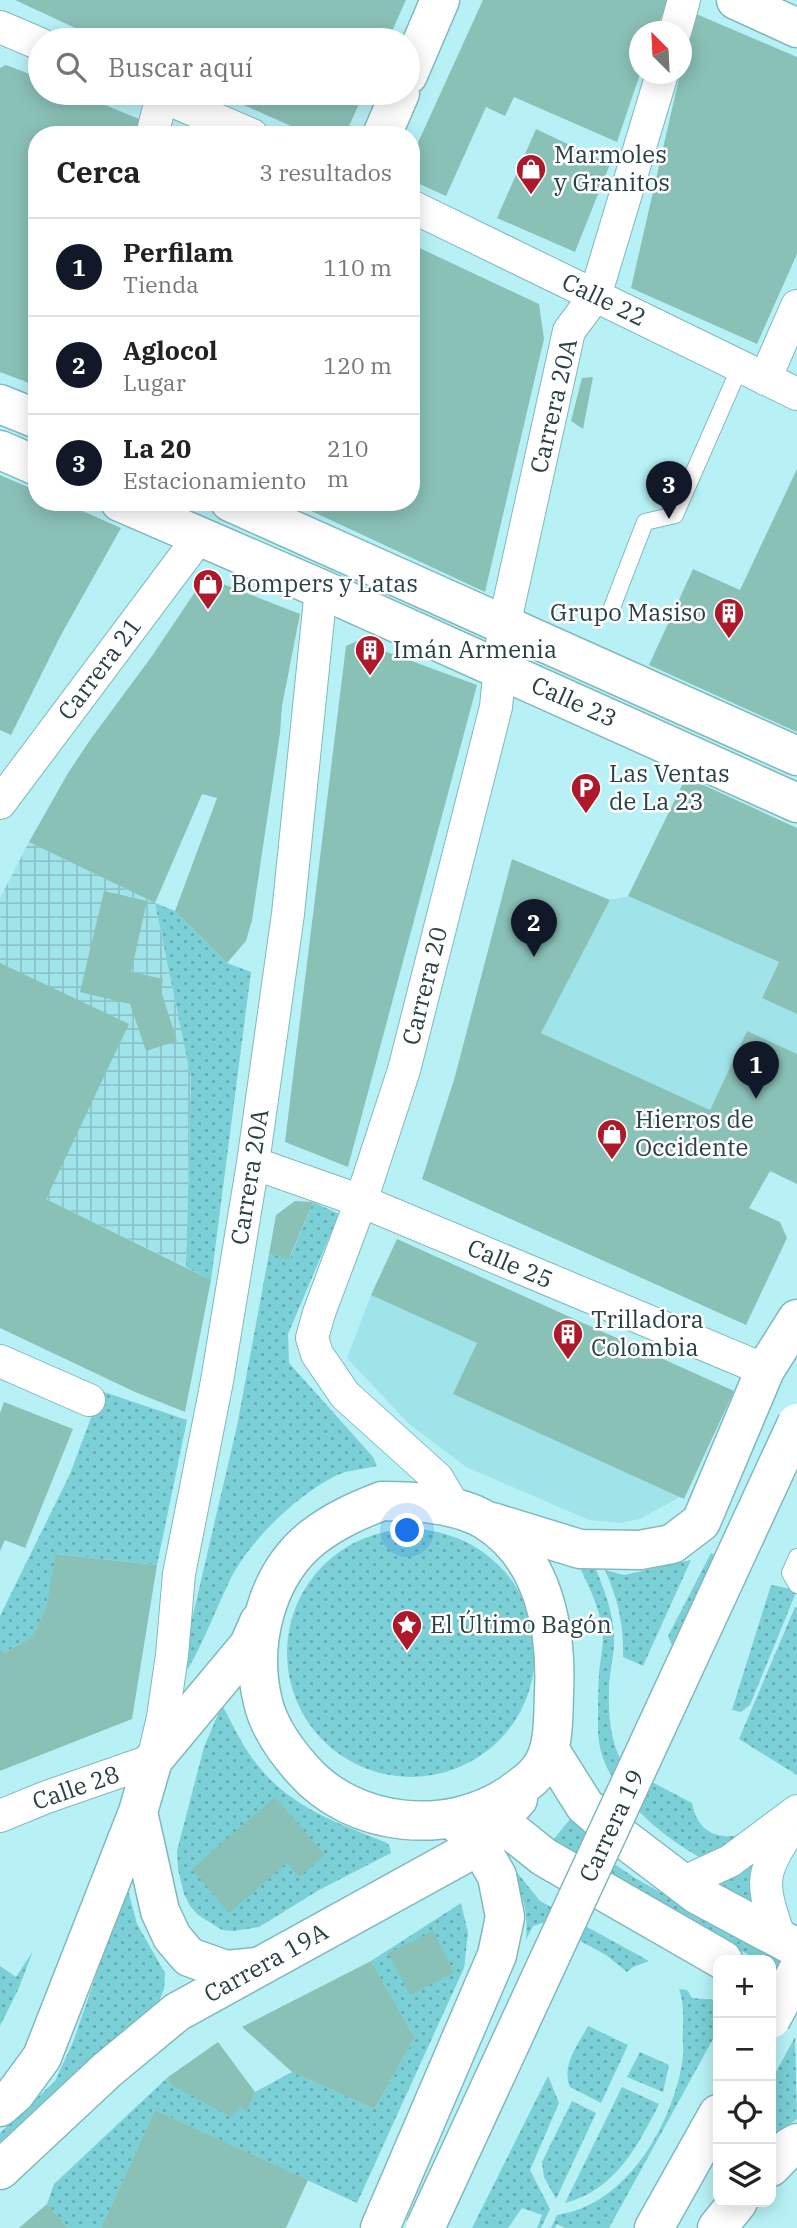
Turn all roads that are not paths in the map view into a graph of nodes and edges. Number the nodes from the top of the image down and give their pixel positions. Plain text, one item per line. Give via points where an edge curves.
1 (440, 0) edge
2 (684, 0) edge
3 (736, 0) edge
4 (677, 21) edge
5 (0, 27) edge
6 (797, 28) edge
7 (28, 39) edge
8 (420, 47) edge
9 (659, 84) edge
10 (156, 105) edge
11 (183, 105) edge
12 (395, 105) edge
13 (153, 126) edge
14 (231, 126) edge
15 (386, 126) edge
16 (420, 210) edge
17 (595, 296) junction
18 (797, 306) edge
19 (753, 373) junction
20 (797, 394) edge
21 (0, 404) edge
22 (28, 415) edge
23 (0, 450) edge
24 (28, 462) edge
25 (142, 511) edge
26 (250, 511) edge
27 (200, 536) junction
28 (321, 589) junction
29 (611, 610) dead end
30 (505, 626) junction
31 (500, 669) junction
32 (682, 728) junction
33 (797, 756) edge
34 (0, 803) edge
35 (797, 803) edge
36 (253, 1163) junction
37 (361, 1201) junction
38 (797, 1319) edge
39 (0, 1361) edge
40 (765, 1370) junction
41 (89, 1400) dead end
42 (797, 1423) edge
43 (470, 1515) junction
44 (797, 1557) edge
45 (797, 1585) edge
46 (266, 1608) junction
47 (544, 1759) junction
48 (153, 1760) junction
49 (797, 1811) edge
50 (138, 1812) junction
51 (0, 1816) edge
52 (797, 1819) edge
53 (478, 1823) junction
54 (680, 1884) junction
55 (791, 1953) edge
56 (714, 1955) edge
57 (257, 1967) junction
58 (776, 1991) edge
59 (797, 2003) edge
60 (772, 2018) edge
61 (0, 2107) edge
62 (713, 2123) edge
63 (797, 2143) edge
64 (776, 2162) edge
65 (0, 2170) edge
66 (734, 2207) edge
67 (380, 2228) edge
68 (425, 2228) edge
69 (654, 2228) edge
70 (717, 2228) edge

1 - 8 main road
2 - 4 street
3 - 6 main road
5 - 7 street
9 - 17 street, Carrera 20A
10 - 13 street
11 - 14 street
12 - 15 main road
16 - 17 street, Calle 22
17 - 19 street, Calle 22
17 - 30 street, Carrera 20A via 569,331
18 - 19 street
19 - 20 street, Calle 22
19 - 29 lane via 675,515 645,522
21 - 22 main road
23 - 24 main road
25 - 27 main road, Calle 23
26 - 30 main road, Calle 23
27 - 28 main road, Calle 23
27 - 34 street, Carrera 21
28 - 31 main road, Calle 23
28 - 36 street, Carrera 20A via 288,914
30 - 31 street, Carrera 20
30 - 32 main road, Calle 23
31 - 32 main road, Calle 23
31 - 37 street, Carrera 20 via 496,707 404,1070
32 - 33 main road, Calle 23
32 - 35 main road, Calle 23
36 - 37 street, Calle 25
36 - 48 street, Carrera 20A via 179,1574 170,1667
37 - 40 street, Calle 25
37 - 43 street, Carrera 20 via 318,1313 313,1338 317,1354 345,1395 437,1478
38 - 40 main road
39 - 41 street
40 - 43 main road via 701,1522 672,1544 640,1550 580,1549
42 - 68 main road, Carrera 19, bridge
43 - 46 main road via 419,1501 382,1501 343,1516 310,1540 283,1571
43 - 47 main road via 511,1541 548,1609 555,1677
44 - 45 lane via 790,1573
46 - 48 main road via 249,1645
46 - 53 main road via 257,1656 263,1704 283,1748 315,1784 356,1809 404,1821
47 - 53 main road, Carrera 19A
47 - 54 main road via 585,1806
48 - 50 main road
48 - 51 street, Calle 28
49 - 54 street via 730,1861
50 - 57 main road via 160,1911 172,1937 189,1957 226,1970
50 - 61 main road via 42,2057
52 - 55 street via 770,1860 765,1880 768,1903
53 - 56 main road
53 - 57 main road, Carrera 19A via 462,1855
53 - 67 main road via 497,1876 505,1917 496,1955
54 - 55 main road
55 - 60 main road, bridge
57 - 65 main road, Carrera 19A via 177,2012
58 - 59 main road
62 - 69 main road
63 - 64 main road
66 - 70 main road

